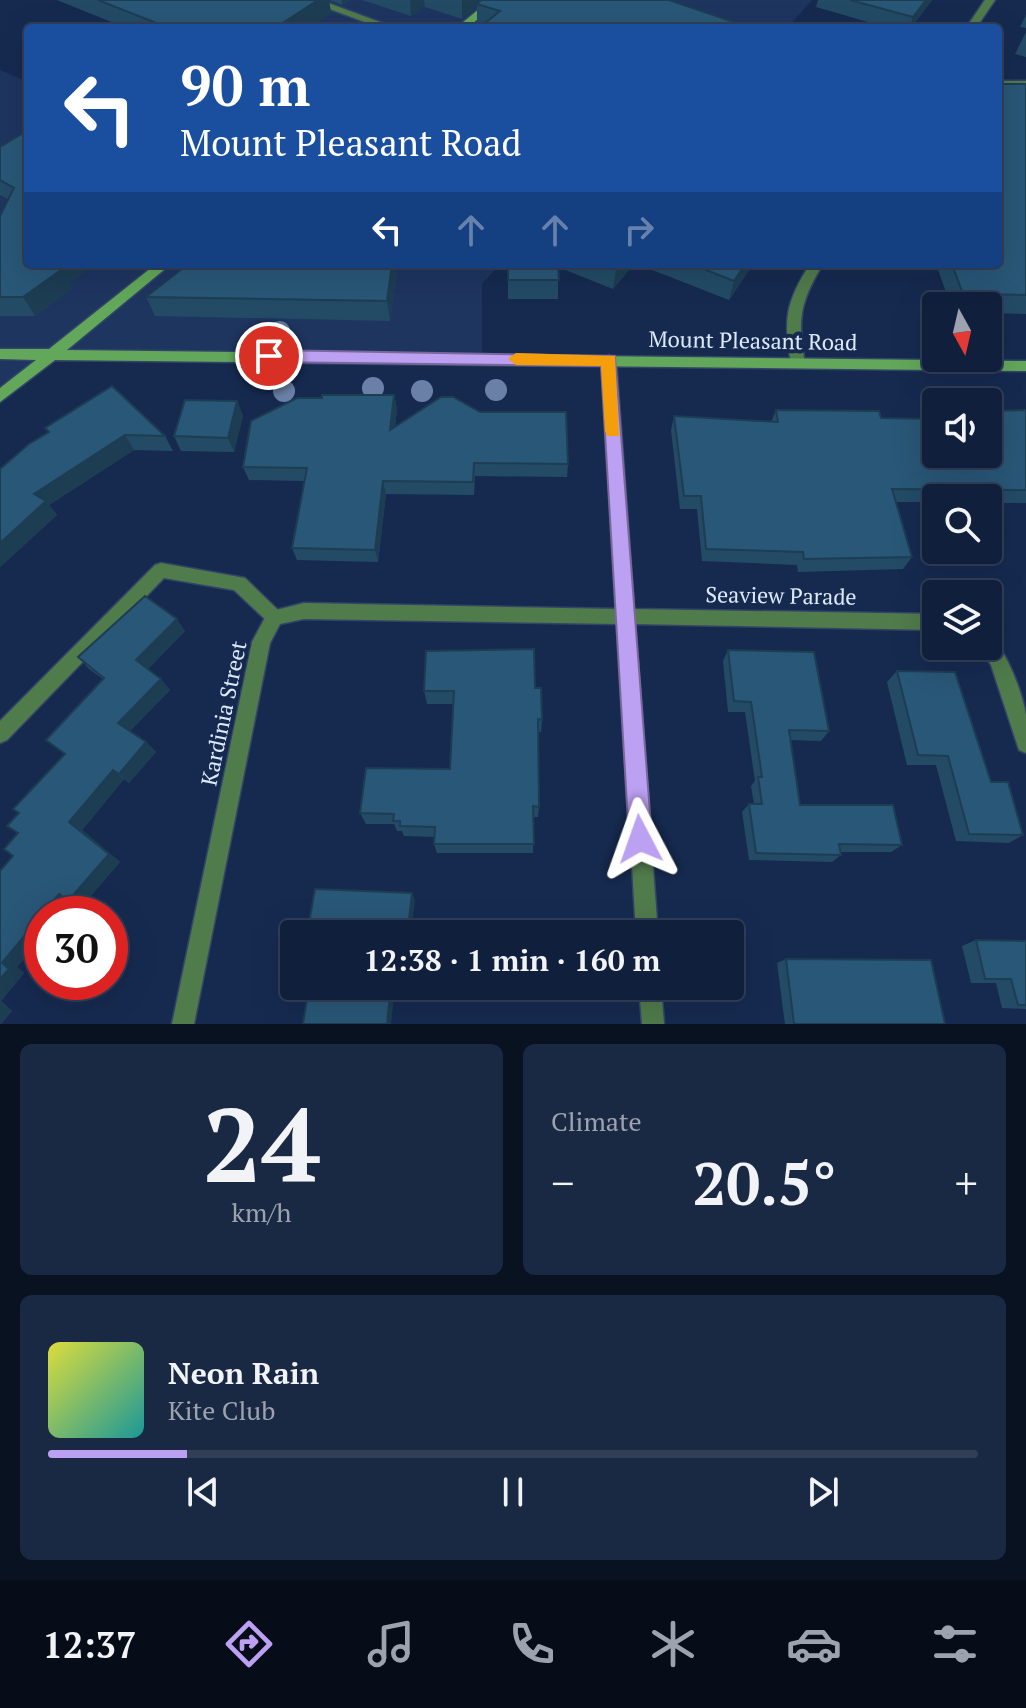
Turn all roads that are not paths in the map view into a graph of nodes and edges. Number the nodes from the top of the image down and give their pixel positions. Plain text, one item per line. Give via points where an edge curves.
1 (310, 0) edge
2 (496, 0) edge
3 (990, 0) edge
4 (379, 24) edge
5 (466, 24) edge
6 (974, 24) edge
7 (1002, 84) edge
8 (1026, 84) edge
9 (160, 268) edge
10 (814, 268) edge
11 (55, 352) junction
12 (0, 354) edge
13 (609, 360) junction
14 (798, 363) junction
15 (1026, 366) edge
16 (0, 396) edge
17 (625, 616) junction
18 (274, 617) junction
19 (922, 622) edge
20 (998, 660) edge
21 (0, 734) edge
22 (1026, 744) edge
23 (646, 920) edge
24 (651, 1000) edge
25 (183, 1024) edge
26 (653, 1024) edge

1 - 4 street
2 - 5 street
3 - 6 street
7 - 8 street
9 - 11 street
10 - 14 street via 793,301
11 - 12 street, Mount Pleasant Road
11 - 13 street, Mount Pleasant Road
11 - 16 street
13 - 14 street, Mount Pleasant Road
13 - 17 street
14 - 15 street, Mount Pleasant Road
17 - 18 street via 304,611
17 - 19 street, Seaview Parade
17 - 23 street
18 - 21 street via 239,583 161,570
18 - 25 street, Kardinia Street via 261,642
20 - 22 street
24 - 26 street

